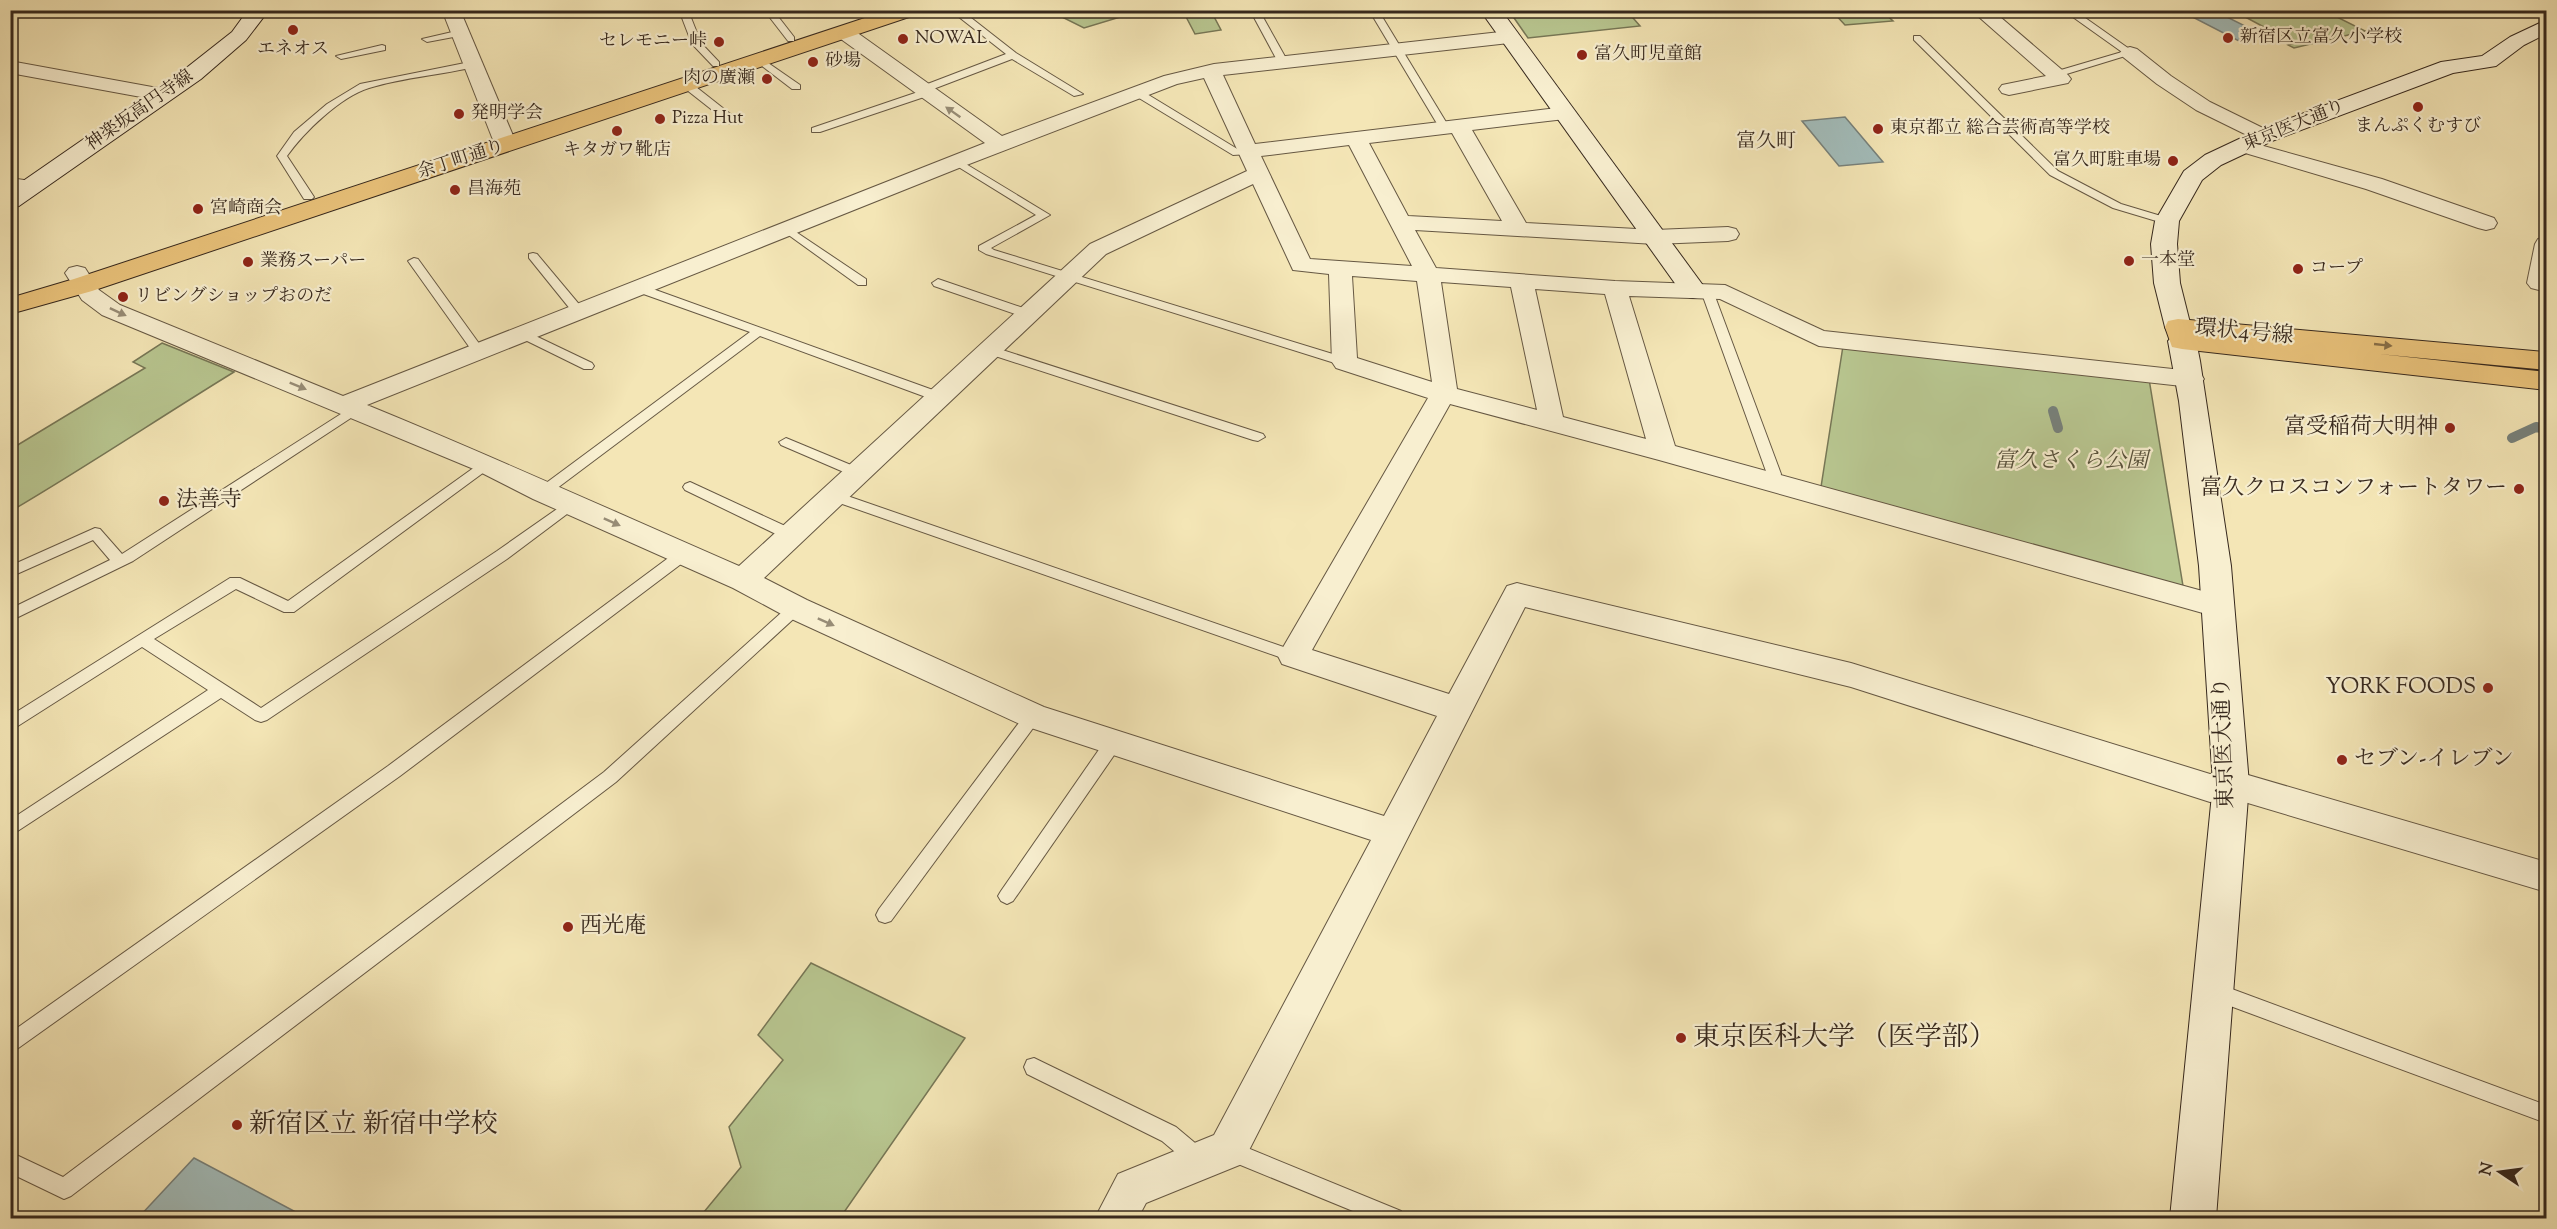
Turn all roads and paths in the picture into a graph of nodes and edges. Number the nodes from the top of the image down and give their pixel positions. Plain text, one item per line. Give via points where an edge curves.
1 (259, 10) edge
2 (451, 10) edge
3 (683, 10) edge
4 (768, 10) edge
5 (878, 10) edge
6 (911, 10) edge
7 (954, 10) edge
8 (1254, 10) edge
9 (1373, 10) edge
10 (1490, 10) edge
11 (2005, 10) edge
12 (2067, 10) edge
13 (1982, 12) edge
14 (2547, 26) edge
15 (461, 33) junction
16 (845, 33) junction
17 (1509, 37) junction
18 (1917, 38) dead end
19 (427, 39) dead end
20 (791, 39) junction
21 (381, 48) dead end
22 (1397, 50) junction
23 (2130, 53) junction
24 (1013, 55) junction
25 (341, 56) dead end
26 (761, 61) junction
27 (1283, 62) junction
28 (475, 64) junction
29 (716, 64) junction
30 (13, 69) edge
31 (1211, 71) junction
32 (2057, 74) junction
33 (687, 85) junction
34 (796, 87) dead end
35 (2009, 89) dead end
36 (923, 91) junction
37 (1138, 93) junction
38 (1078, 94) dead end
39 (163, 95) junction
40 (1565, 113) junction
41 (734, 122) dead end
42 (1451, 127) junction
43 (816, 130) dead end
44 (2264, 136) junction
45 (1356, 138) junction
46 (505, 139) junction
47 (1001, 145) junction
48 (2242, 146) junction
49 (1249, 151) junction
50 (956, 161) junction
51 (1260, 173) junction
52 (20, 185) edge
53 (308, 197) junction
54 (10, 201) edge
55 (2167, 221) junction
56 (1402, 222) junction
57 (2486, 223) dead end
58 (787, 229) junction
59 (1518, 230) junction
60 (1728, 234) dead end
61 (1655, 237) junction
62 (2547, 244) edge
63 (533, 256) dead end
64 (414, 261) dead end
65 (1340, 269) junction
66 (1428, 275) junction
67 (1067, 278) junction
68 (80, 279) junction
69 (861, 282) dead end
70 (1522, 282) junction
71 (938, 284) dead end
72 (2539, 284) dead end
73 (639, 288) junction
74 (1615, 288) junction
75 (1700, 290) junction
76 (10, 292) edge
77 (10, 306) edge
78 (579, 312) junction
79 (1028, 314) junction
80 (758, 332) junction
81 (523, 334) junction
82 (2180, 334) junction
83 (990, 350) junction
84 (479, 351) junction
85 (2547, 361) edge
86 (1345, 362) junction
87 (588, 366) dead end
88 (2192, 379) junction
89 (2547, 381) edge
90 (1443, 394) junction
91 (939, 397) junction
92 (349, 407) junction
93 (1549, 423) junction
94 (1258, 437) dead end
95 (786, 442) dead end
96 (1663, 452) junction
97 (486, 464) junction
98 (858, 473) junction
99 (1773, 484) junction
100 (690, 487) dead end
101 (543, 492) junction
102 (833, 496) junction
103 (572, 505) junction
104 (792, 535) junction
105 (684, 554) junction
106 (120, 561) junction
107 (10, 572) edge
108 (742, 580) junction
109 (2217, 606) junction
110 (796, 608) junction
111 (10, 616) edge
112 (142, 639) junction
113 (1293, 656) junction
114 (219, 691) junction
115 (1458, 710) junction
116 (1033, 716) junction
117 (10, 725) edge
118 (1113, 743) junction
119 (2231, 784) junction
120 (10, 829) edge
121 (1392, 833) junction
122 (2547, 877) edge
123 (1007, 896) dead end
124 (885, 915) dead end
125 (2213, 991) junction
126 (10, 1045) edge
127 (1034, 1067) dead end
128 (2547, 1114) edge
129 (1215, 1156) junction
130 (10, 1162) edge
131 (1116, 1218) edge
132 (1394, 1218) edge
133 (2193, 1218) edge

1 - 39 street, 神楽坂高円寺線 via 219,55
2 - 15 street
3 - 29 lane via 697,44
4 - 20 lane
5 - 20 main road, 余丁町通り
6 - 16 main road, 余丁町通り
7 - 24 lane
8 - 27 lane
9 - 22 lane
10 - 17 street
11 - 13 street
12 - 23 lane
13 - 32 street
14 - 44 street, 東京医大通り via 2488,61 2450,67
15 - 19 lane
15 - 28 street
16 - 26 main road, 余丁町通り
16 - 36 street
17 - 22 street
17 - 40 street
18 - 55 lane via 2054,173 2117,206
20 - 29 main road, 余丁町通り
21 - 25 lane
22 - 27 street
22 - 42 lane
23 - 32 lane
23 - 44 street via 2204,106
24 - 36 lane
24 - 38 lane
26 - 33 main road, 余丁町通り
26 - 34 lane
27 - 31 street
28 - 46 street
28 - 53 lane via 364,86 331,106 298,134 282,156
29 - 46 main road, 余丁町通り
30 - 39 street
31 - 37 street
31 - 49 street
32 - 35 street via 2061,79
33 - 41 lane
33 - 46 main road, 余丁町通り
36 - 43 lane
47 -> 36 street
37 - 47 street
37 - 49 lane via 1237,153
39 - 52 street, 神楽坂高円寺線
40 - 42 street
40 - 61 street
42 - 45 street
42 - 59 street
44 - 48 street, 東京医大通り
45 - 49 street
45 - 56 street
46 - 53 main road, 余丁町通り
46 - 68 main road, 余丁町通り
47 - 50 street
48 - 55 street, 東京医大通り via 2192,176
48 - 57 street via 2374,184
49 - 51 street
50 - 58 street
50 - 67 lane via 1044,214 983,248
51 - 65 street via 1301,265
51 - 67 street via 1098,249
52 - 54 street, 神楽坂高円寺線
53 - 68 main road, 余丁町通り
55 - 82 street, 東京医大通り via 2167,284
56 - 59 street
56 - 66 street
58 - 69 lane
58 - 73 street
59 - 61 street
60 - 61 street
61 - 75 street
62 - 72 street
63 - 78 lane
64 - 84 lane
65 - 66 street
65 - 86 street
66 - 70 street
66 - 90 street
67 - 79 street
67 - 86 lane
68 - 76 main road, 余丁町通り
68 - 77 main road, 余丁町通り
68 -> 92 street via 90,295 111,310
70 - 74 street
70 - 93 street via 1551,414
71 - 79 lane
73 - 78 street
73 - 80 lane
74 - 75 street
74 - 96 street
75 - 88 street via 1725,292 1819,338
75 - 99 lane via 1774,474
78 - 81 street
79 - 83 street
80 - 91 lane
80 - 101 lane
81 - 84 street
81 - 87 lane
82 -> 85 main road, 環状4号線
82 - 88 street, 東京医大通り
82 - 89 main road, 環状4号線
83 - 91 street
83 - 94 lane
84 - 92 street
86 - 90 street
88 - 109 street, 東京医大通り via 2218,584
90 - 93 street
90 - 113 street
91 - 98 street
92 - 97 street
92 - 106 lane
93 - 96 street
95 - 98 lane
96 - 99 street
97 - 101 street
97 - 112 lane via 290,608 236,582
98 - 102 street
99 - 109 street
100 - 104 lane
101 - 103 street
102 - 104 street
102 - 113 lane
103 -> 105 street
103 - 114 lane via 261,716
104 - 108 street
105 - 108 street
105 - 126 lane via 394,771
106 - 107 lane via 95,533
106 - 111 lane
108 - 110 street
109 - 119 street, 東京医大通り
110 -> 116 street
110 - 130 lane via 610,777 64,1189
112 - 114 lane
112 - 117 lane
113 - 115 street
114 - 120 lane
115 - 119 street via 1517,594 1851,675 2210,789
115 - 121 street
116 - 118 street
116 - 124 lane
118 - 121 street
118 - 123 lane
119 - 122 street
119 - 125 street, 東京医大通り
121 - 129 street
125 - 128 lane
125 - 133 street, 東京医大通り
127 - 129 lane
129 - 131 street via 1132,1188
129 - 132 lane

